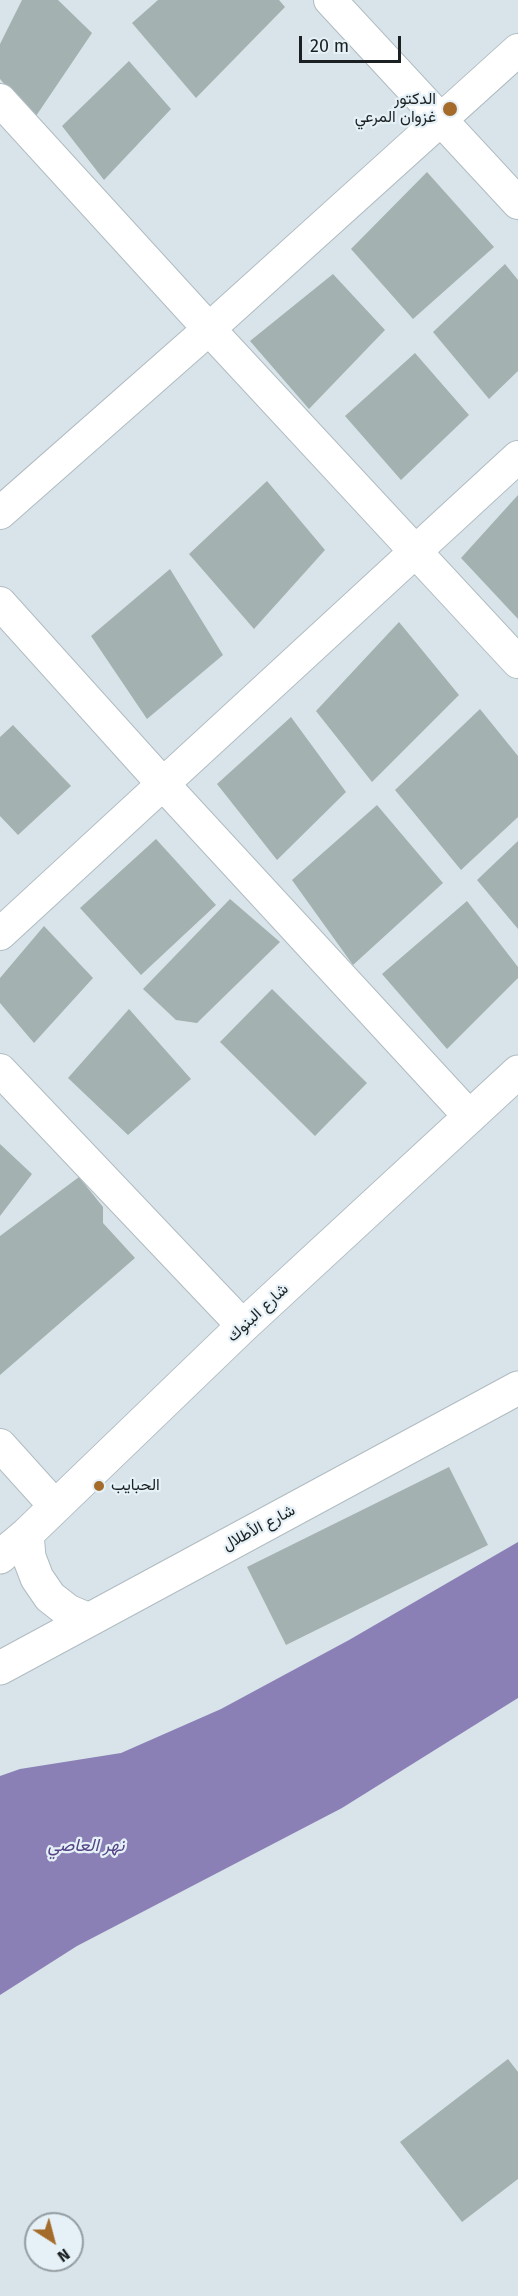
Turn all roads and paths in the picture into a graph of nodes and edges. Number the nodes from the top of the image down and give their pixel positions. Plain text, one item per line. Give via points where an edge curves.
1 (330, 0) edge
2 (518, 50) edge
3 (0, 100) edge
4 (442, 120) junction
5 (518, 203) edge
6 (209, 329) junction
7 (518, 457) edge
8 (0, 513) edge
9 (416, 551) junction
10 (0, 603) edge
11 (518, 662) edge
12 (163, 784) junction
13 (0, 934) edge
14 (0, 1070) edge
15 (518, 1072) edge
16 (470, 1117) junction
17 (243, 1326) junction
18 (518, 1388) edge
19 (0, 1445) edge
20 (55, 1506) junction
21 (27, 1534) junction
22 (0, 1557) edge
23 (89, 1620) junction
24 (0, 1668) edge

1 - 4 street
2 - 4 street
3 - 6 street
4 - 5 street
4 - 6 street
6 - 8 street
6 - 9 street
7 - 9 street
9 - 11 street
9 - 12 street
10 - 12 street
12 - 13 street
12 - 16 street
14 - 17 street
15 - 16 main road, شارع البنوك
16 - 17 main road, شارع البنوك
17 - 20 main road, شارع البنوك
18 - 23 main road, شارع الأطلال
19 - 20 street
20 - 21 main road, شارع البنوك
21 - 22 main road, شارع البنوك
21 - 23 main road via 29,1557 50,1597
23 - 24 main road, شارع الأطلال

